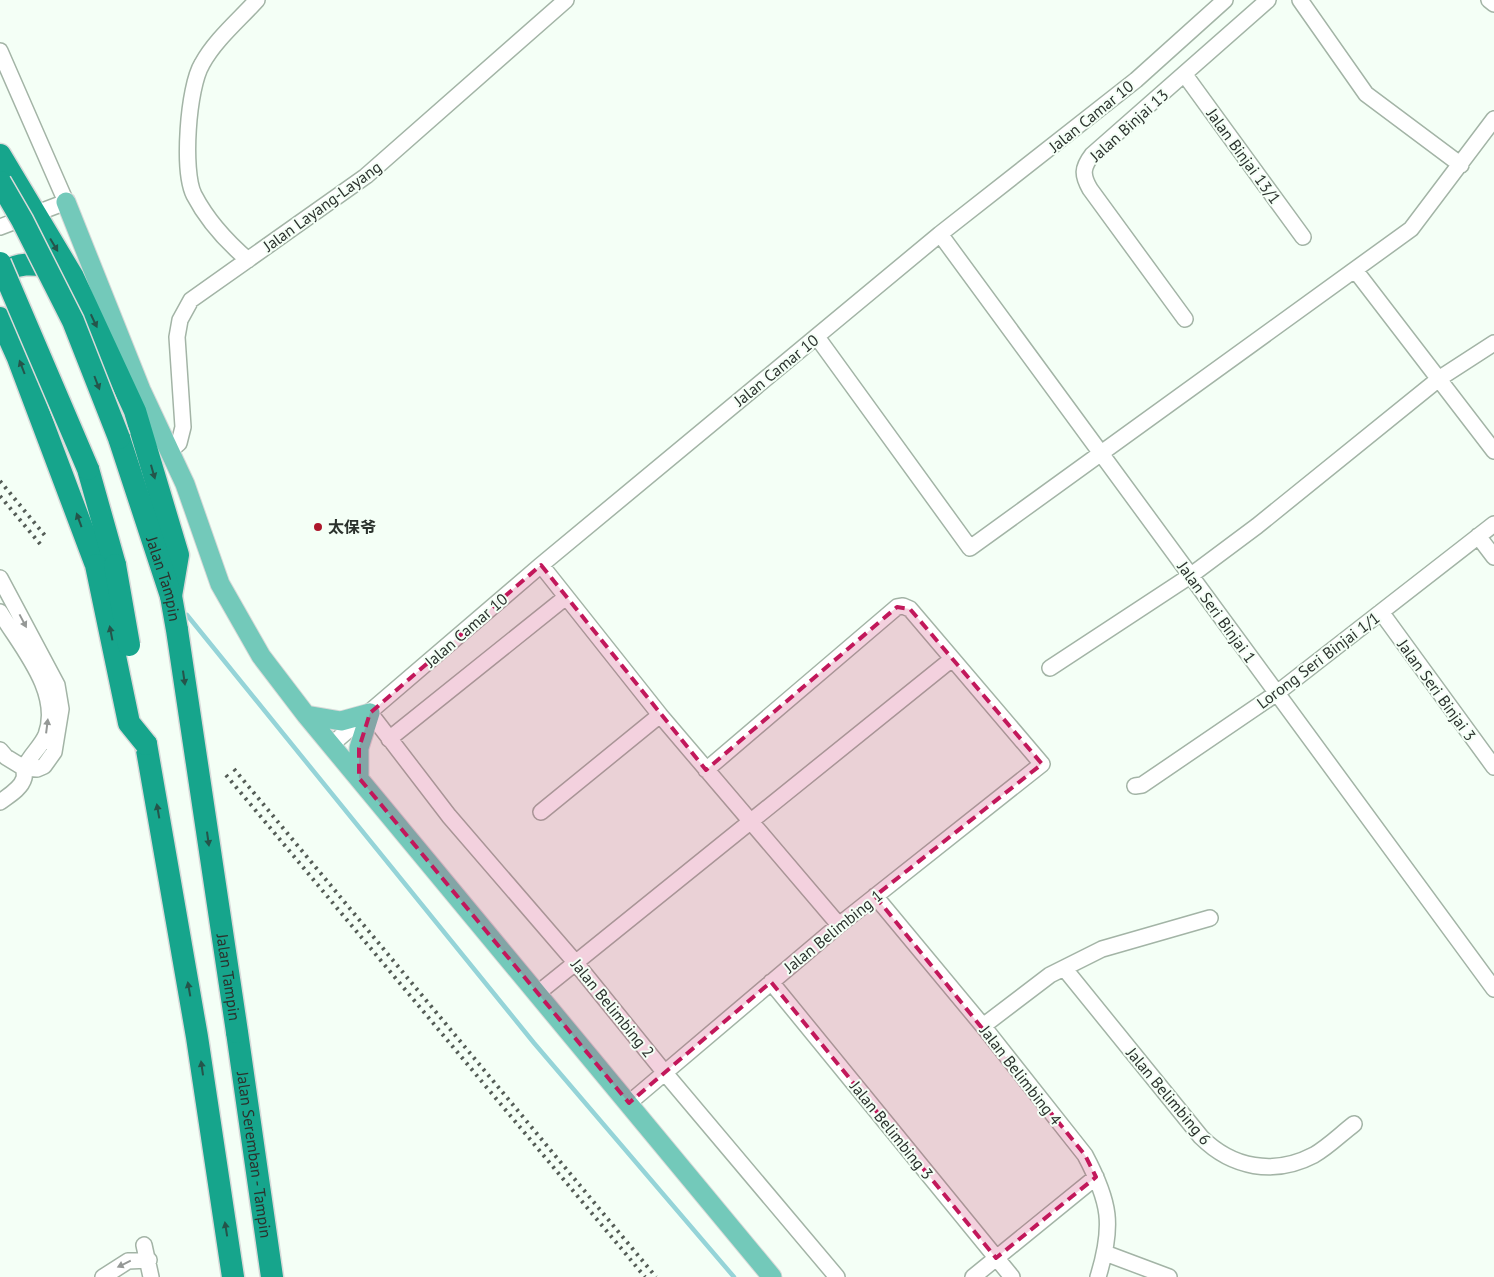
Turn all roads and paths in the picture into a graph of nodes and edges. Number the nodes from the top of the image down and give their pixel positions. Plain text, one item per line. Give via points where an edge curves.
1 (257, 0) edge
2 (566, 0) edge
3 (1225, 0) edge
4 (1268, 0) edge
5 (1300, 0) edge
6 (1489, 0) edge
7 (1494, 4) edge
8 (0, 51) edge
9 (1185, 75) junction
10 (1494, 119) edge
11 (0, 155) edge
12 (1461, 165) junction
13 (0, 182) edge
14 (66, 202) junction
15 (35, 214) junction
16 (0, 227) edge
17 (940, 234) junction
18 (1303, 238) dead end
19 (248, 260) junction
20 (0, 263) edge
21 (1354, 270) junction
22 (73, 277) junction
23 (0, 283) edge
24 (0, 318) edge
25 (1185, 320) dead end
26 (817, 337) junction
27 (1494, 343) edge
28 (1440, 378) junction
29 (170, 450) junction
30 (1494, 450) edge
31 (1101, 453) junction
32 (1494, 524) edge
33 (1478, 536) junction
34 (1494, 557) edge
35 (105, 565) junction
36 (541, 565) junction
37 (1190, 576) junction
38 (0, 578) edge
39 (171, 596) junction
40 (566, 597) junction
41 (0, 612) edge
42 (1381, 612) junction
43 (952, 658) junction
44 (1050, 668) dead end
45 (1277, 693) junction
46 (370, 712) junction
47 (306, 714) junction
48 (660, 715) junction
49 (390, 739) junction
50 (331, 745) junction
51 (0, 750) edge
52 (24, 768) junction
53 (1494, 768) edge
54 (706, 770) junction
55 (359, 778) junction
56 (1135, 786) dead end
57 (0, 802) edge
58 (541, 812) dead end
59 (749, 822) junction
60 (875, 896) junction
61 (1210, 918) dead end
62 (839, 925) junction
63 (575, 962) junction
64 (1064, 968) junction
65 (771, 982) junction
66 (1494, 989) edge
67 (538, 993) junction
68 (983, 1026) junction
69 (236, 1032) joint
70 (665, 1072) junction
71 (629, 1103) junction
72 (1354, 1124) dead end
73 (1096, 1176) junction
74 (144, 1245) dead end
75 (1105, 1253) junction
76 (996, 1258) junction
77 (149, 1260) junction
78 (103, 1277) edge
79 (151, 1277) edge
80 (233, 1277) edge
81 (272, 1277) edge
82 (772, 1277) edge
83 (838, 1277) edge
84 (973, 1277) edge
85 (1012, 1277) edge
86 (1098, 1277) edge
87 (1169, 1277) edge

1 - 19 street via 202,64 192,92 189,133 189,172 194,194 230,244
2 - 19 street, Jalan Layang-Layang via 366,176
3 - 17 street, Jalan Camar 10 via 1136,80
4 - 9 street, Jalan Binjai 13
5 - 12 street via 1366,94
6 - 7 street
8 - 14 street
9 - 18 street, Jalan Binjai 13/1
9 - 25 street, Jalan Binjai 13 via 1092,155 1083,169 1090,189
10 - 12 street
11 - 15 highway
12 - 21 street via 1411,229
13 -> 39 highway, Jalan Tampin, bridge via 73,321 119,438
14 - 15 street
14 - 29 main road via 141,390
15 - 16 street
15 -> 22 highway
17 - 26 street, Jalan Camar 10
17 - 31 street, Jalan Seri Binjai 1
19 - 29 street, Jalan Layang-Layang via 191,300 180,320 177,337 183,427 179,443
20 - 35 highway, bridge via 88,469
21 - 28 street
21 - 31 street
22 - 23 highway via 30,263 5,272
22 -> 39 highway via 135,411 178,555
35 -> 24 highway
26 - 31 street via 970,548
26 - 36 street, Jalan Camar 10
27 - 28 street
28 - 30 street
28 - 37 street
29 - 47 main road via 220,584 261,656
31 - 37 street, Jalan Seri Binjai 1
32 - 33 street, Lorong Seri Binjai 1/1
33 - 34 street
33 - 42 street, Lorong Seri Binjai 1/1
80 -> 35 highway, bridge via 197,1037 146,744 129,723
36 - 40 street
36 - 46 street, Jalan Camar 10
37 - 44 street
37 - 45 street, Jalan Seri Binjai 1
38 -> 52 street via 57,685 61,709 59,735 49,760 38,769
39 -> 69 highway, Jalan Tampin, bridge
40 - 48 street
40 - 49 street
52 -> 41 street via 46,734 48,698 38,674
42 - 45 street, Lorong Seri Binjai 1/1
42 - 53 street, Jalan Seri Binjai 3
43 - 54 street via 910,609 897,607
43 - 59 street
43 - 60 street, Jalan Belimbing 1 via 1042,764
45 - 56 street, Lorong Seri Binjai 1/1 via 1142,785
45 - 66 street, Jalan Seri Binjai 1
46 - 47 main road via 341,721
46 - 49 street, Jalan Belimbing 2
46 - 50 street, Jalan Camar 10
46 - 55 main road via 359,748
47 - 50 main road
48 - 54 street
48 - 58 street
49 - 63 street, Jalan Belimbing 2 via 449,816
50 - 55 main road
51 - 52 street
52 - 57 street via 20,785
54 - 59 street
55 - 67 main road
59 - 62 street
59 - 63 street
60 - 62 street, Jalan Belimbing 1
60 - 68 street, Jalan Belimbing 4
61 - 64 street via 1102,949
62 - 65 street, Jalan Belimbing 1
63 - 67 street
63 - 70 street, Jalan Belimbing 2
64 - 68 street
64 - 72 street, Jalan Belimbing 6 via 1201,1137 1227,1158 1263,1167 1290,1165 1315,1154
65 - 70 street, Jalan Belimbing 1
65 - 76 street, Jalan Belimbing 3
67 - 71 main road
68 - 73 street, Jalan Belimbing 4 via 1084,1155
69 - 81 highway, Jalan Seremban - Tampin
70 - 71 street, Jalan Belimbing 1
70 - 83 street, Jalan Belimbing 2
71 - 82 main road
73 - 75 street, Jalan Belimbing 4 via 1109,1222
73 - 76 street
74 - 77 street
75 - 86 street, Jalan Belimbing 4
75 - 87 street
76 - 84 street
76 - 85 street, Jalan Belimbing 3
77 -> 78 street via 128,1261
77 - 79 street

